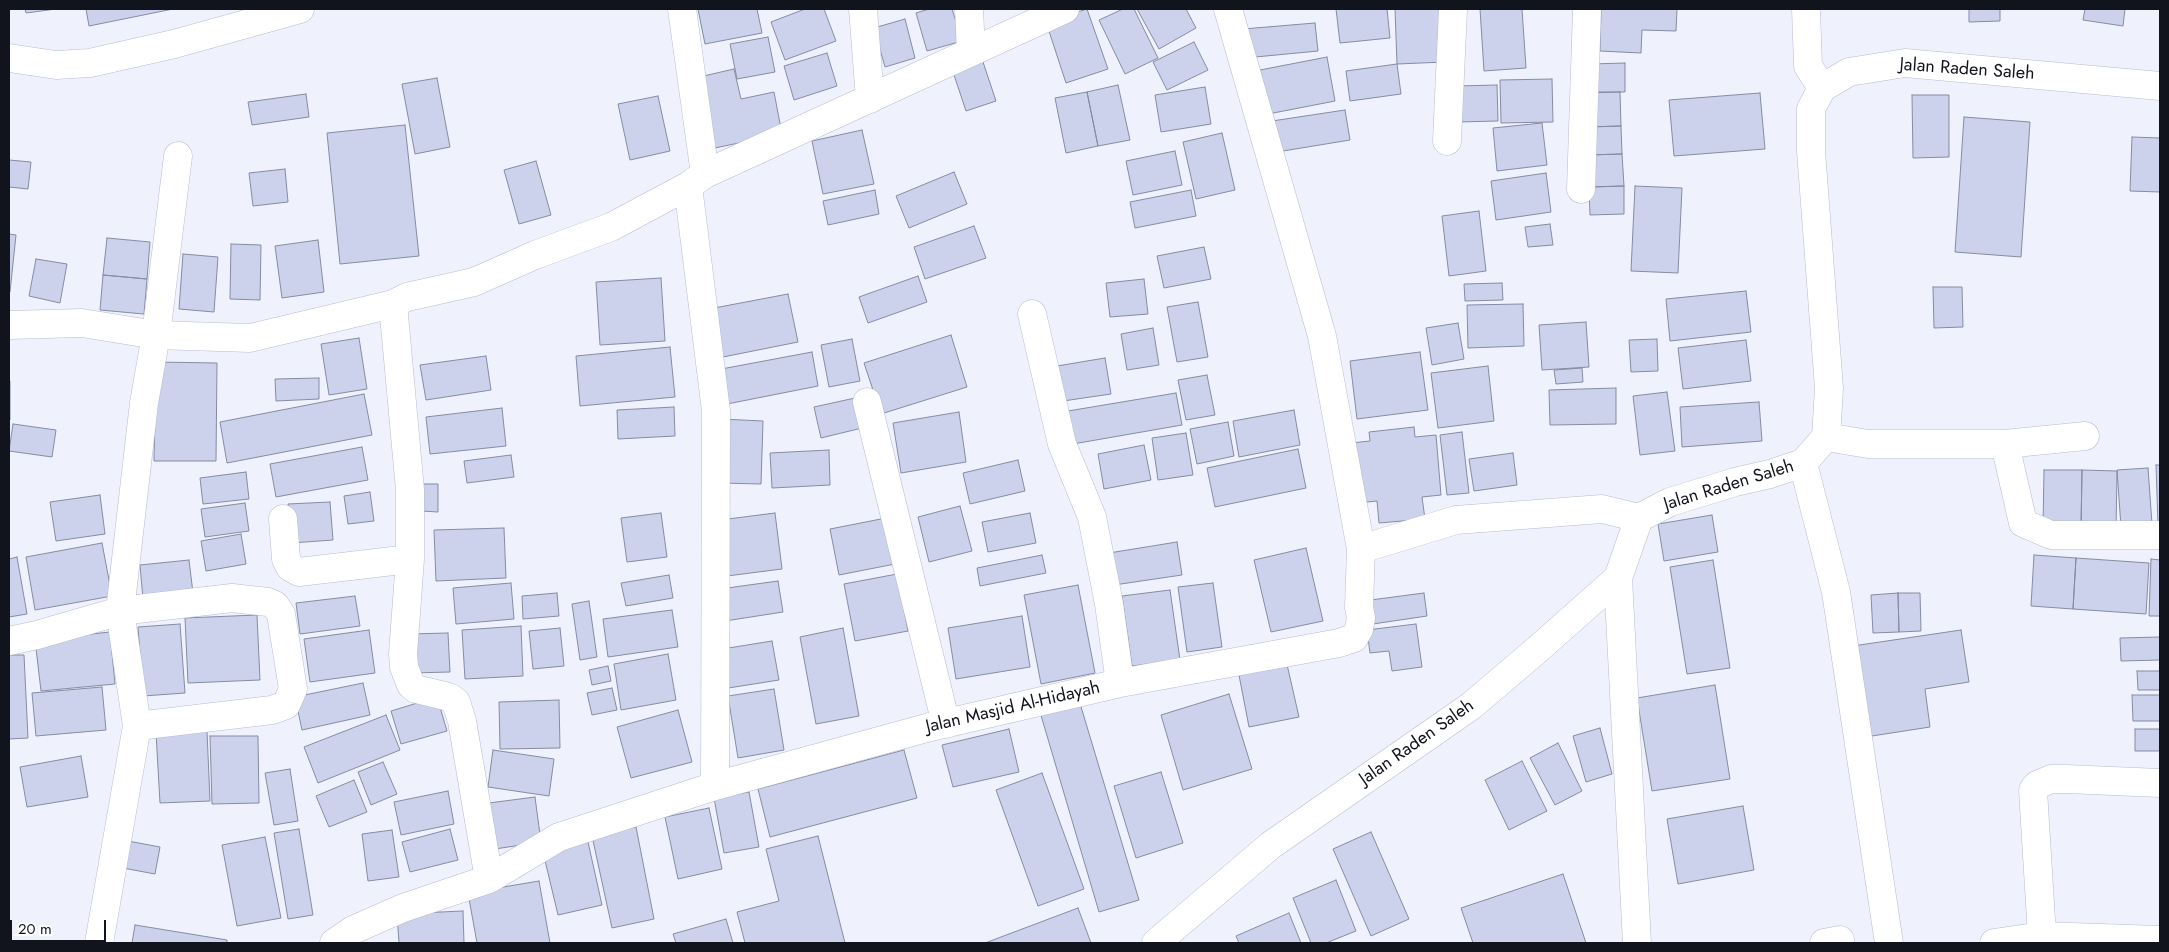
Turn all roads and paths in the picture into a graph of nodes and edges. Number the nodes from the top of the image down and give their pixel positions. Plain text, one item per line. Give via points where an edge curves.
1 (300, 9) edge
2 (682, 9) edge
3 (863, 9) edge
4 (969, 9) edge
5 (1228, 9) edge
6 (1453, 9) edge
7 (1587, 9) edge
8 (1806, 9) edge
9 (1053, 11) edge
10 (971, 52) junction
11 (9, 58) edge
12 (2160, 86) edge
13 (1822, 88) junction
14 (870, 99) junction
15 (1447, 141) dead end
16 (178, 156) dead end
17 (697, 180) junction
18 (1581, 189) dead end
19 (392, 304) junction
20 (1032, 314) dead end
21 (9, 325) edge
22 (156, 335) junction
23 (866, 402) dead end
24 (2085, 436) dead end
25 (1826, 437) junction
26 (2005, 444) junction
27 (1803, 463) junction
28 (1639, 518) junction
29 (283, 519) dead end
30 (2160, 535) edge
31 (1361, 549) junction
32 (410, 559) junction
33 (1618, 578) junction
34 (120, 611) junction
35 (9, 641) edge
36 (1120, 683) junction
37 (946, 724) junction
38 (137, 726) junction
39 (2160, 783) edge
40 (715, 786) junction
41 (489, 879) junction
42 (2042, 936) junction
43 (2160, 940) edge
44 (99, 943) edge
45 (334, 943) edge
46 (1158, 943) edge
47 (1637, 943) edge
48 (1889, 943) edge
49 (1994, 943) edge

1 - 11 street via 174,44 90,63 56,65
2 - 17 street
3 - 14 street
4 - 10 street
5 - 31 street via 1322,336
6 - 15 street
7 - 18 street
8 - 13 street via 1808,66
9 - 10 street
10 - 14 street
12 - 13 street, Jalan Raden Saleh via 1905,63 1849,72
13 - 25 street via 1811,109 1811,151 1829,388
14 - 17 street
16 - 22 street
17 - 19 street via 611,227 474,282 407,297
17 - 40 street via 716,411
19 - 22 street via 250,338
19 - 32 street via 410,490
20 - 36 street via 1062,444 1092,517
21 - 22 street via 82,323
22 - 34 street via 144,403
23 - 37 street
24 - 26 street
25 - 26 street via 1868,444
25 - 27 street, Jalan Raden Saleh
26 - 30 street via 2023,523 2051,535
27 - 28 street, Jalan Raden Saleh via 1670,502
27 - 48 street via 1836,592
28 - 31 street via 1602,509 1456,520
28 - 33 street, Jalan Raden Saleh
29 - 32 street via 286,559 290,568 299,572
31 - 36 street, Jalan Masjid Al-Hidayah via 1361,618 1354,638
32 - 41 street via 404,668 416,689 449,697 456,702
33 - 46 street, Jalan Raden Saleh via 1471,706 1271,845
33 - 47 street
34 - 35 street
34 - 38 street
34 - 38 street via 232,598 275,605 282,614 293,689 286,705 272,710
36 - 37 street, Jalan Masjid Al-Hidayah
37 - 40 street, Jalan Masjid Al-Hidayah
38 - 44 street
39 - 42 street via 2050,779 2033,790
40 - 41 street, Jalan Masjid Al-Hidayah via 559,837
41 - 45 street, Jalan Masjid Al-Hidayah via 403,908 353,930
42 - 43 street
42 - 49 street

